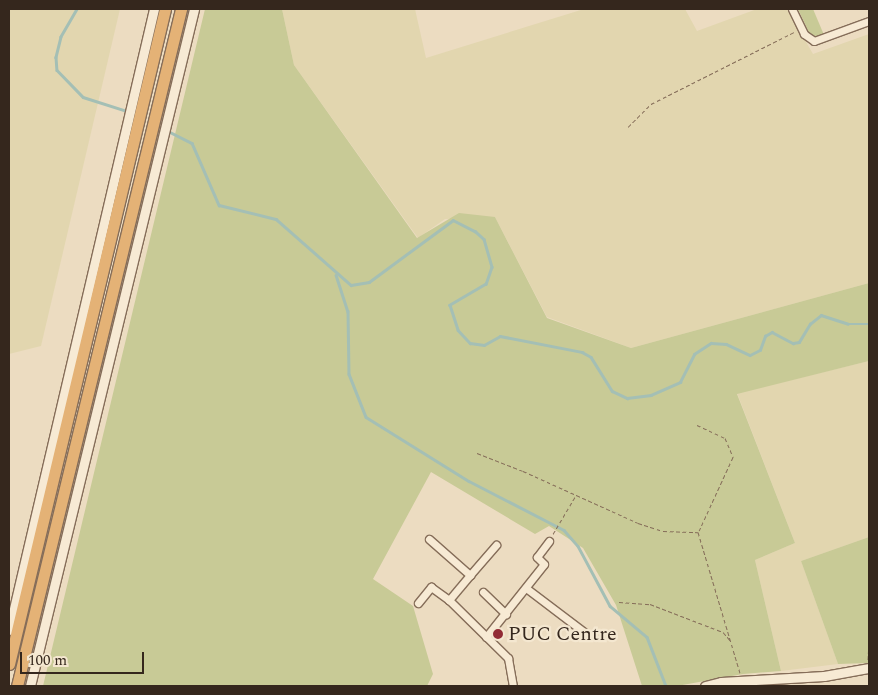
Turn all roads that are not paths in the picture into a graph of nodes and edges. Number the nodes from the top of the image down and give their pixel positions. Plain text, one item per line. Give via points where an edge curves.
1 (154, 9) edge
2 (165, 9) edge
3 (182, 9) edge
4 (194, 9) edge
5 (792, 9) edge
6 (869, 22) edge
7 (429, 539) dead end
8 (549, 541) road end
9 (496, 545) dead end
10 (470, 575) junction
11 (526, 588) junction
12 (483, 592) dead end
13 (449, 600) junction
14 (418, 603) dead end
15 (506, 614) junction
16 (9, 630) edge
17 (584, 632) dead end
18 (486, 637) junction
19 (9, 664) edge
20 (869, 668) edge
21 (17, 686) edge
22 (30, 686) edge
23 (513, 686) edge
24 (705, 686) edge

1 - 16 street
2 - 19 highway
3 - 21 highway
4 - 22 street
5 - 6 street via 801,28 814,41
7 - 10 street
8 - 11 street via 538,557 544,564
9 - 10 street
10 - 13 street
11 - 15 street
11 - 17 street
12 - 15 street
13 - 14 street via 431,587
13 - 18 street
15 - 18 street
18 - 23 street via 510,662
20 - 24 street via 824,676 721,682

